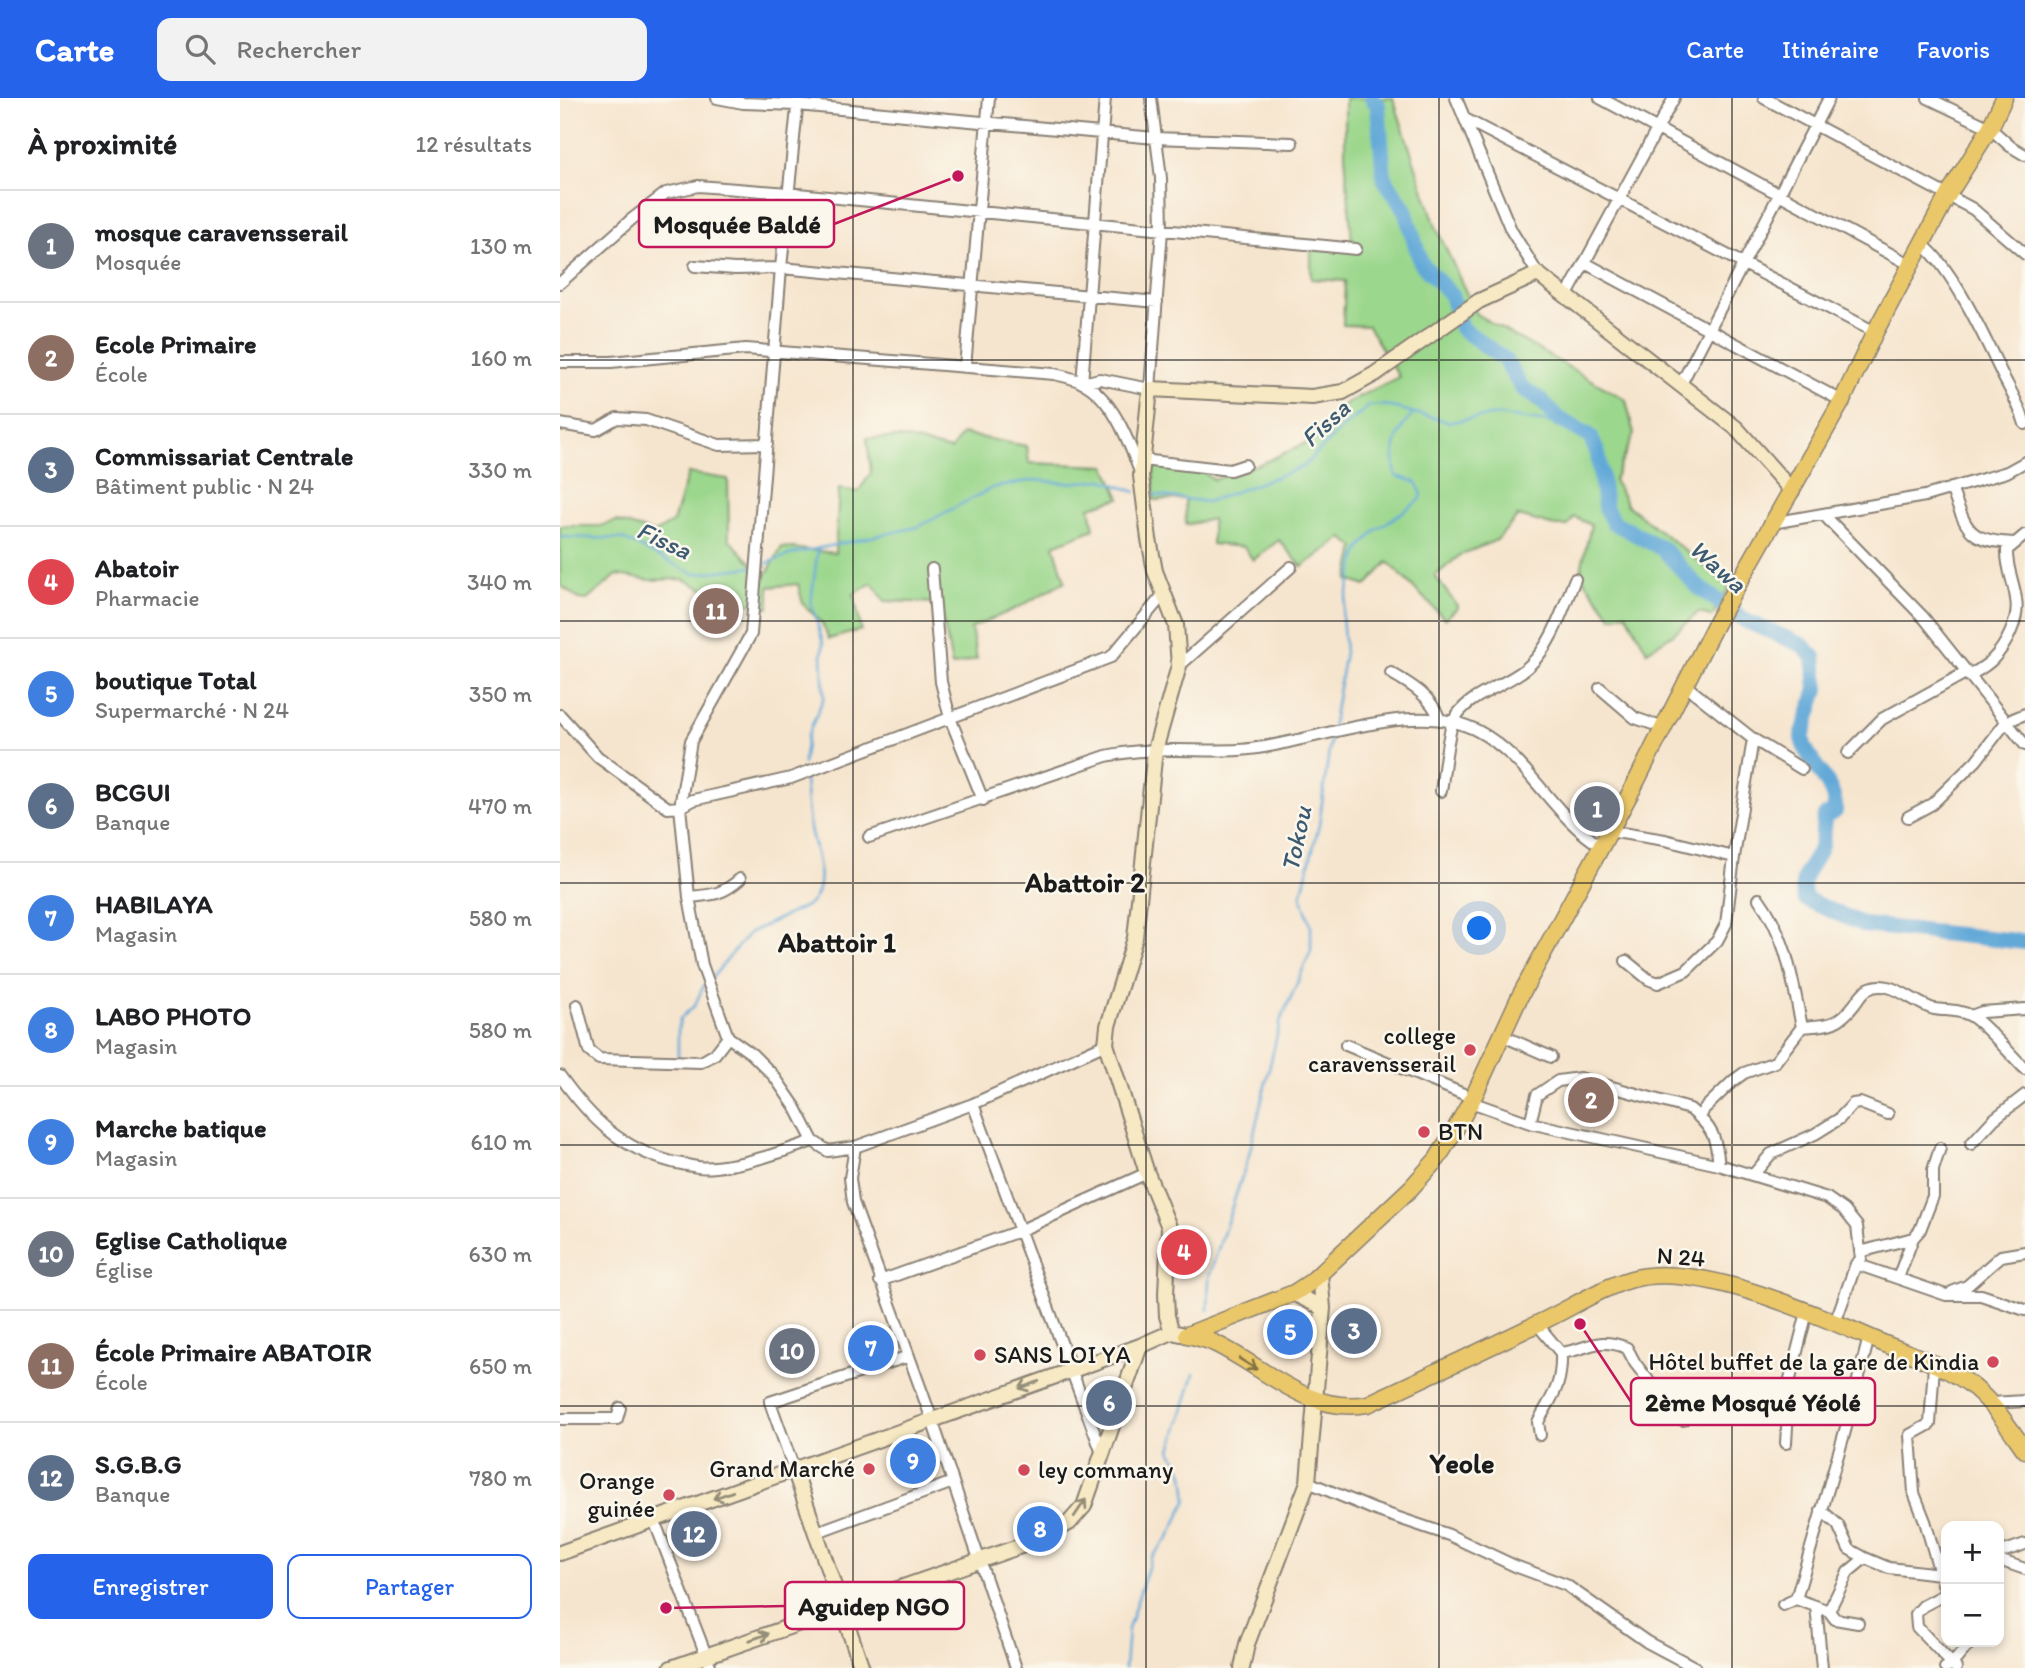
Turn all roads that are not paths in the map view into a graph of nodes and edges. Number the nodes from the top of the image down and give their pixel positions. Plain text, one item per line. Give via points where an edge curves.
1 (717, 98) edge
2 (989, 98) edge
3 (1105, 98) edge
4 (1151, 98) edge
5 (1457, 98) edge
6 (1600, 98) edge
7 (1674, 98) edge
8 (1764, 98) edge
9 (1829, 98) edge
10 (1928, 98) edge
11 (2004, 98) edge
12 (797, 102) edge
13 (1465, 119) junction
14 (986, 123) junction
15 (1815, 125) junction
16 (1990, 128) junction
17 (1657, 129) junction
18 (1102, 133) junction
19 (1155, 138) junction
20 (1292, 142) dead end
21 (2025, 155) edge
22 (788, 193) junction
23 (1779, 194) junction
24 (1948, 195) junction
25 (1619, 199) junction
26 (978, 212) junction
27 (1094, 223) junction
28 (1162, 230) junction
29 (1922, 244) junction
30 (1356, 249) dead end
31 (2025, 254) edge
32 (1585, 263) junction
33 (1742, 263) junction
34 (1911, 265) junction
35 (695, 266) dead end
36 (781, 268) junction
37 (1538, 274) junction
38 (561, 281) edge
39 (971, 285) junction
40 (1089, 296) junction
41 (1566, 297) junction
42 (1157, 302) junction
43 (1707, 330) junction
44 (1875, 332) junction
45 (775, 351) junction
46 (560, 362) edge
47 (965, 367) junction
48 (1082, 383) junction
49 (1681, 384) junction
50 (1150, 389) junction
51 (1842, 401) junction
52 (560, 424) edge
53 (2025, 424) edge
54 (766, 444) junction
55 (1143, 460) junction
56 (2024, 463) edge
57 (1245, 465) dead end
58 (1141, 475) junction
59 (1951, 488) junction
60 (1792, 491) junction
61 (1823, 514) junction
62 (1772, 523) junction
63 (2025, 535) edge
64 (2014, 543) junction
65 (1291, 567) dead end
66 (932, 569) dead end
67 (1575, 579) dead end
68 (1163, 595) junction
69 (1179, 666) junction
70 (1391, 673) dead end
71 (1968, 674) junction
72 (1686, 686) junction
73 (1600, 688) dead end
74 (2025, 713) edge
75 (560, 715) edge
76 (950, 718) junction
77 (1440, 720) junction
78 (1454, 721) junction
79 (2006, 722) junction
80 (1664, 727) junction
81 (1754, 739) junction
82 (2025, 745) edge
83 (1155, 750) junction
84 (1848, 753) dead end
85 (1802, 769) dead end
86 (1441, 791) dead end
87 (983, 800) junction
88 (680, 807) junction
89 (1908, 817) dead end
90 (869, 837) dead end
91 (1605, 838) junction
92 (1734, 857) junction
93 (740, 879) dead end
94 (689, 897) junction
95 (1759, 899) dead end
96 (1626, 961) dead end
97 (578, 1006) dead end
98 (2025, 1009) edge
99 (1971, 1016) junction
100 (1802, 1027) junction
101 (1503, 1036) junction
102 (728, 1037) junction
103 (1106, 1044) junction
104 (1346, 1045) dead end
105 (1551, 1057) dead end
106 (2025, 1069) edge
107 (560, 1077) edge
108 (2025, 1095) edge
109 (1472, 1100) junction
110 (973, 1104) junction
111 (1888, 1114) dead end
112 (1700, 1118) junction
113 (1530, 1122) junction
114 (813, 1140) junction
115 (1971, 1144) dead end
116 (855, 1147) junction
117 (1940, 1148) dead end
118 (1719, 1165) junction
119 (1147, 1173) junction
120 (1753, 1175) junction
121 (1019, 1231) junction
122 (1913, 1238) junction
123 (2025, 1252) edge
124 (1858, 1258) junction
125 (1315, 1278) junction
126 (1898, 1278) junction
127 (880, 1281) junction
128 (1293, 1293) junction
129 (1946, 1295) junction
130 (1323, 1308) junction
131 (2025, 1310) edge
132 (1807, 1312) junction
133 (1835, 1323) junction
134 (1537, 1324) junction
135 (1180, 1334) junction
136 (1868, 1337) junction
137 (1140, 1346) junction
138 (1561, 1353) junction
139 (909, 1356) junction
140 (1934, 1365) junction
141 (1071, 1370) junction
142 (1314, 1398) junction
143 (2025, 1401) edge
144 (1991, 1403) junction
145 (620, 1408) dead end
146 (560, 1419) edge
147 (932, 1420) junction
148 (1683, 1420) dead end
149 (1540, 1435) dead end
150 (1786, 1443) dead end
151 (2025, 1450) edge
152 (1102, 1453) junction
153 (794, 1469) junction
154 (953, 1482) junction
155 (1308, 1482) junction
156 (1821, 1510) junction
157 (654, 1520) junction
158 (817, 1532) junction
159 (2025, 1544) edge
160 (2004, 1551) edge
161 (560, 1553) edge
162 (1864, 1558) junction
163 (979, 1560) junction
164 (2004, 1562) edge
165 (2025, 1569) edge
166 (1940, 1574) junction
167 (1796, 1599) junction
168 (1783, 1605) dead end
169 (1816, 1606) junction
170 (842, 1608) junction
171 (1829, 1611) junction
172 (1858, 1623) dead end
173 (1967, 1647) edge
174 (709, 1662) edge
175 (1951, 1667) edge
176 (671, 1668) edge
177 (862, 1668) edge
178 (1016, 1668) edge
179 (1242, 1668) edge
180 (1696, 1668) edge
181 (1822, 1668) edge

1 - 12 street via 743,103
2 - 14 street
3 - 18 street
4 - 19 street
5 - 13 street
6 - 17 street
7 - 17 street
8 - 15 street
9 - 15 street
10 - 16 street
11 - 16 main road
12 - 14 street
12 - 22 street
13 - 25 street
13 - 37 street via 1511,230
14 - 18 street
14 - 26 street
15 - 23 street
15 - 24 street
16 - 21 street
16 - 24 main road
17 - 23 street
17 - 25 street
18 - 19 street
18 - 27 street
19 - 20 street
19 - 28 street
22 - 26 street
22 - 36 street
22 - 38 street via 698,186 666,194
23 - 33 street
23 - 34 street
24 - 29 main road
24 - 31 street via 1973,209
25 - 32 street
25 - 33 street
26 - 27 street
26 - 39 street
27 - 28 street
27 - 40 street
28 - 30 street
28 - 42 street
29 - 34 main road
29 - 53 street via 1934,252 1947,272
32 - 41 street
32 - 43 street
33 - 43 street
33 - 44 street
34 - 44 main road
35 - 36 street
36 - 39 street
36 - 45 street
37 - 41 street
37 - 50 street via 1466,310 1356,386 1326,396
39 - 40 street
39 - 47 street
40 - 42 street
40 - 48 street
41 - 49 street
42 - 50 street
43 - 49 street
43 - 51 street
44 - 51 main road
45 - 46 street
45 - 47 street
45 - 54 street
47 - 48 street via 1054,374
48 - 50 street via 1100,379
48 - 58 street via 1098,395 1124,429
49 - 60 street via 1736,428
50 - 55 street
51 - 60 main road
52 - 54 street via 596,430 617,418 646,420 719,444
54 - 88 street via 751,634 691,741
55 - 57 street via 1230,470
55 - 58 street
56 - 59 street
58 - 68 street via 1149,539
59 - 61 street
59 - 64 street via 1973,534 1988,542
60 - 62 main road
61 - 62 street
61 - 71 street via 1924,618
62 - 72 main road
63 - 64 street
64 - 71 street via 2007,550 2006,561 2017,614 1991,661
65 - 69 street
66 - 76 street via 941,682
67 - 78 street via 1550,639 1530,665 1470,700
68 - 69 street via 1176,625
68 - 76 street via 1111,657
69 - 83 street
70 - 77 street via 1435,706
71 - 79 street
71 - 84 street via 1882,719
72 - 80 main road
72 - 81 street
73 - 80 street via 1635,718
74 - 79 street
75 - 88 street via 598,757 630,783 668,808
76 - 87 street
76 - 88 street via 791,778
77 - 78 street
77 - 83 street via 1357,725 1240,750
78 - 86 street
78 - 91 street via 1478,731 1519,762 1581,834
79 - 82 street
79 - 89 street via 1976,761 1932,804
80 - 91 main road
81 - 85 street
81 - 92 street
83 - 87 street via 1106,756
83 - 103 street via 1135,938
87 - 90 street
88 - 94 street
91 - 92 street via 1665,840
91 - 101 main road
92 - 96 street via 1727,923 1717,941 1686,971 1658,983
93 - 94 street via 726,891
94 - 102 street via 702,965
95 - 100 street via 1774,920 1786,953
97 - 102 street via 589,1051 599,1059 701,1062 715,1054
98 - 99 street
99 - 100 street via 1930,1008 1902,992 1871,987 1844,1018
99 - 106 street
100 - 112 street via 1775,1062 1733,1081
101 - 105 street
101 - 109 main road
102 - 114 street via 774,1076
103 - 110 street
103 - 119 street
104 - 109 street
107 - 114 street via 615,1136 637,1150 694,1167 765,1157
108 - 115 street
109 - 113 street
109 - 125 main road via 1437,1159
110 - 116 street
110 - 121 street
111 - 120 street via 1853,1104 1815,1134 1771,1154
112 - 113 street via 1690,1109 1580,1078 1558,1081 1537,1095
112 - 118 street via 1716,1139
113 - 118 street
114 - 116 street via 828,1151
116 - 127 street via 850,1178 853,1202
117 - 122 street via 1933,1170 1933,1196
118 - 120 street
119 - 121 street
119 - 135 street via 1169,1227 1167,1315
120 - 124 street via 1826,1198 1844,1210 1857,1226
121 - 127 street
121 - 141 street
122 - 124 street
122 - 126 street
123 - 129 street via 2001,1256 1967,1286
124 - 126 street
124 - 133 street
125 - 128 main road
125 - 130 street
126 - 129 street
127 - 139 street
128 - 130 street
128 - 135 main road
129 - 131 street via 1981,1295
130 - 142 street
132 - 133 main road, N 24
132 - 134 main road, N 24 via 1728,1284 1663,1275 1634,1278 1607,1288
132 - 150 street via 1790,1379
133 - 136 main road, N 24
134 - 138 street
134 - 142 main road, N 24 via 1368,1404 1338,1407
135 - 137 street
135 -> 142 main road, N 24 via 1213,1343 1273,1380
136 - 140 main road, N 24
136 - 156 street
137 - 141 street
137 - 152 street
138 - 148 street via 1605,1341 1627,1348 1648,1380 1649,1396
138 - 149 street via 1562,1371 1553,1399 1538,1422
139 - 147 street
139 - 153 street via 770,1402
140 - 144 main road, N 24 via 1966,1382
140 - 166 street via 1930,1424 1910,1434 1914,1493
141 -> 147 street
141 - 152 street
142 - 155 street
143 - 144 street
144 - 151 main road, N 24
145 - 146 street via 617,1419
147 - 153 street
147 - 154 street
163 -> 152 street via 1041,1539 1069,1523 1084,1506
153 -> 157 street
153 - 158 street
154 - 158 street
154 - 163 street
155 - 179 street
155 - 180 street via 1449,1535 1566,1586 1647,1642
156 - 162 street via 1838,1525 1849,1549
156 - 167 street
157 - 161 street
157 - 174 street
158 - 170 street
159 - 160 street
162 - 166 street via 1888,1568
162 - 171 street via 1849,1572
163 - 170 street
163 - 178 street
164 - 165 street
166 - 175 street via 1946,1594 1923,1606 1916,1614 1917,1627
167 - 168 street
167 - 169 street
169 - 171 street
169 - 181 street
174 -> 170 street
170 - 177 street
171 - 172 street via 1835,1619
173 - 175 street
174 - 176 street

